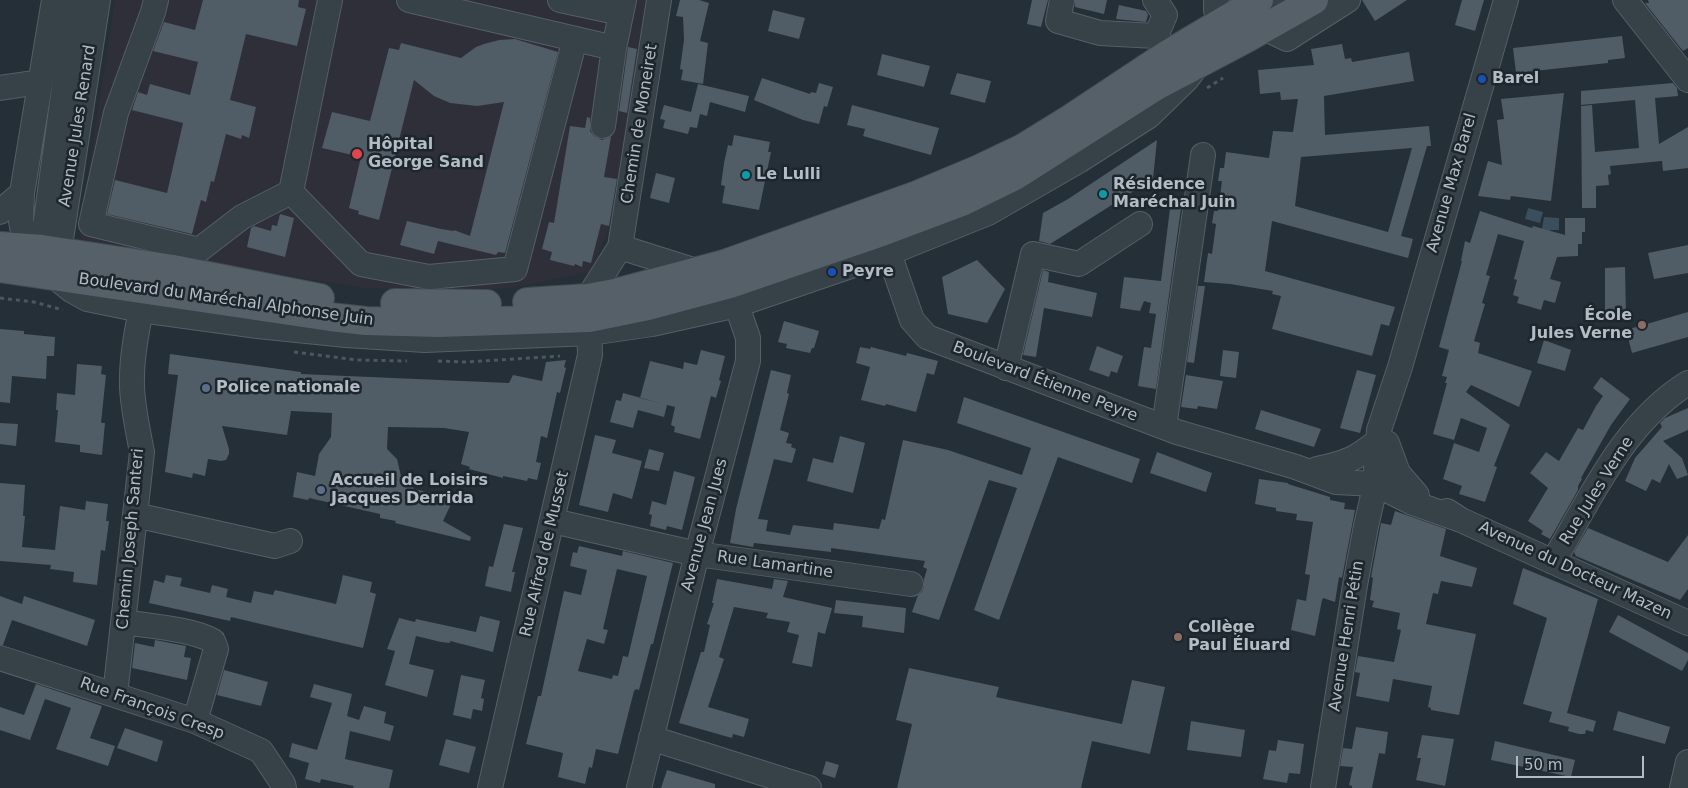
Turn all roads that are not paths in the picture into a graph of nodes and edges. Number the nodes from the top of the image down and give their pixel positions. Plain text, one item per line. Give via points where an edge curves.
1 (54, 0) edge
2 (76, 0) edge
3 (98, 0) edge
4 (156, 0) edge
5 (330, 0) edge
6 (409, 0) edge
7 (560, 0) edge
8 (659, 0) edge
9 (1062, 0) edge
10 (1155, 0) edge
11 (1260, 0) edge
12 (1282, 0) edge
13 (1314, 0) edge
14 (1348, 0) edge
15 (1506, 0) edge
16 (1625, 0) edge
17 (622, 7) edge
18 (1219, 11) edge
19 (1264, 28) junction
20 (575, 39) junction
21 (1162, 45) junction
22 (614, 48) junction
23 (1198, 64) junction
24 (1688, 80) edge
25 (40, 82) junction
26 (0, 88) edge
27 (0, 96) edge
28 (35, 112) junction
29 (603, 126) dead end
30 (1203, 155) dead end
31 (291, 192) junction
32 (22, 193) junction
33 (0, 212) edge
34 (1140, 224) dead end
35 (881, 232) junction
36 (620, 247) junction
37 (29, 259) edge
38 (696, 271) junction
39 (730, 284) junction
40 (145, 289) junction
41 (589, 316) junction
42 (1006, 368) junction
43 (1688, 383) edge
44 (1164, 427) junction
45 (1383, 441) junction
46 (1307, 468) junction
47 (1375, 484) junction
48 (1417, 495) junction
49 (135, 515) junction
50 (1462, 520) junction
51 (553, 521) junction
52 (290, 541) dead end
53 (697, 554) junction
54 (1553, 562) junction
55 (911, 584) dead end
56 (123, 622) junction
57 (1688, 623) edge
58 (0, 658) edge
59 (115, 695) junction
60 (195, 721) junction
61 (650, 738) junction
62 (1688, 762) edge
63 (284, 788) edge
64 (490, 788) edge
65 (639, 788) edge
66 (810, 788) edge
67 (1323, 788) edge
68 (1682, 788) edge

1 - 25 street
2 - 37 street, Avenue Jules Renard
3 - 37 street, Avenue Jules Renard
4 - 31 street via 116,113 91,224 198,250 242,216
5 - 31 street
6 - 20 street
7 - 17 street
8 - 36 street, Chemin de Moneiret
9 - 21 street via 1058,21
10 - 21 street via 1164,16
11 - 18 main road, Boulevard du Maréchal Alphonse Juin
12 - 23 street via 1226,36
13 - 19 main road, Boulevard du Maréchal Alphonse Juin
14 - 19 street via 1287,39
15 - 45 street, Avenue Max Barel via 1400,367 1390,432
16 - 24 street
17 - 22 street
18 - 21 main road, Boulevard du Maréchal Alphonse Juin
19 - 23 main road, Boulevard du Maréchal Alphonse Juin
20 - 22 street
20 - 31 street via 515,269 429,278 361,264
21 - 35 main road, Boulevard du Maréchal Alphonse Juin via 1070,119 1023,148 917,195
22 - 29 street
23 - 35 main road, Boulevard du Maréchal Alphonse Juin via 1158,85 1015,176 962,202
25 - 26 street
25 - 28 street
27 - 28 street
28 - 32 street
30 - 44 street
32 - 33 street
32 - 37 street via 21,222
34 - 42 street via 1080,264 1033,254
35 - 39 main road, Boulevard du Maréchal Alphonse Juin
35 - 39 street
35 - 42 street, Boulevard Étienne Peyre via 912,320 927,338
36 - 38 street
36 - 41 street, Chemin de Moneiret
37 - 40 main road, Boulevard du Maréchal Alphonse Juin
38 - 39 main road, Boulevard du Maréchal Alphonse Juin
38 - 41 main road, Boulevard du Maréchal Alphonse Juin via 615,293
39 - 41 main road, Boulevard du Maréchal Alphonse Juin via 648,306
39 - 53 street, Avenue Jean Jues via 748,338 748,361
40 - 41 main road, Boulevard du Maréchal Alphonse Juin via 236,281 314,297 367,303 503,304
40 - 41 street via 346,336 424,340
40 - 49 street, Chemin Joseph Santeri via 132,386 142,452
41 - 51 street, Rue Alfred de Musset via 590,355
42 - 44 street, Boulevard Étienne Peyre
43 - 54 street, Rue Jules Verne via 1661,402 1622,445
44 - 46 street, Boulevard Étienne Peyre
45 - 46 street via 1341,464
45 - 47 street, Avenue Max Barel
45 - 48 street via 1398,473
46 - 47 street, Boulevard Étienne Peyre via 1336,482
47 - 48 street, Avenue du Docteur Mazen
47 - 50 street, Avenue du Docteur Mazen via 1413,504
47 - 67 street, Avenue Henri Pétin
48 - 50 street, Avenue du Docteur Mazen
49 - 52 street via 275,546
49 - 56 street, Chemin Joseph Santeri
50 - 54 street, Avenue du Docteur Mazen
51 - 53 street, Rue Lamartine
51 - 64 street, Rue Alfred de Musset
53 - 55 street, Rue Lamartine
53 - 61 street, Avenue Jean Jues
54 - 57 street, Avenue du Docteur Mazen
56 - 59 street, Chemin Joseph Santeri
56 - 60 street via 213,641 216,649
58 - 59 street, Rue François Cresp
59 - 60 street, Rue François Cresp
60 - 63 street, Rue François Cresp via 261,751
61 - 65 street, Avenue Jean Jues
61 - 66 street
62 - 68 street

